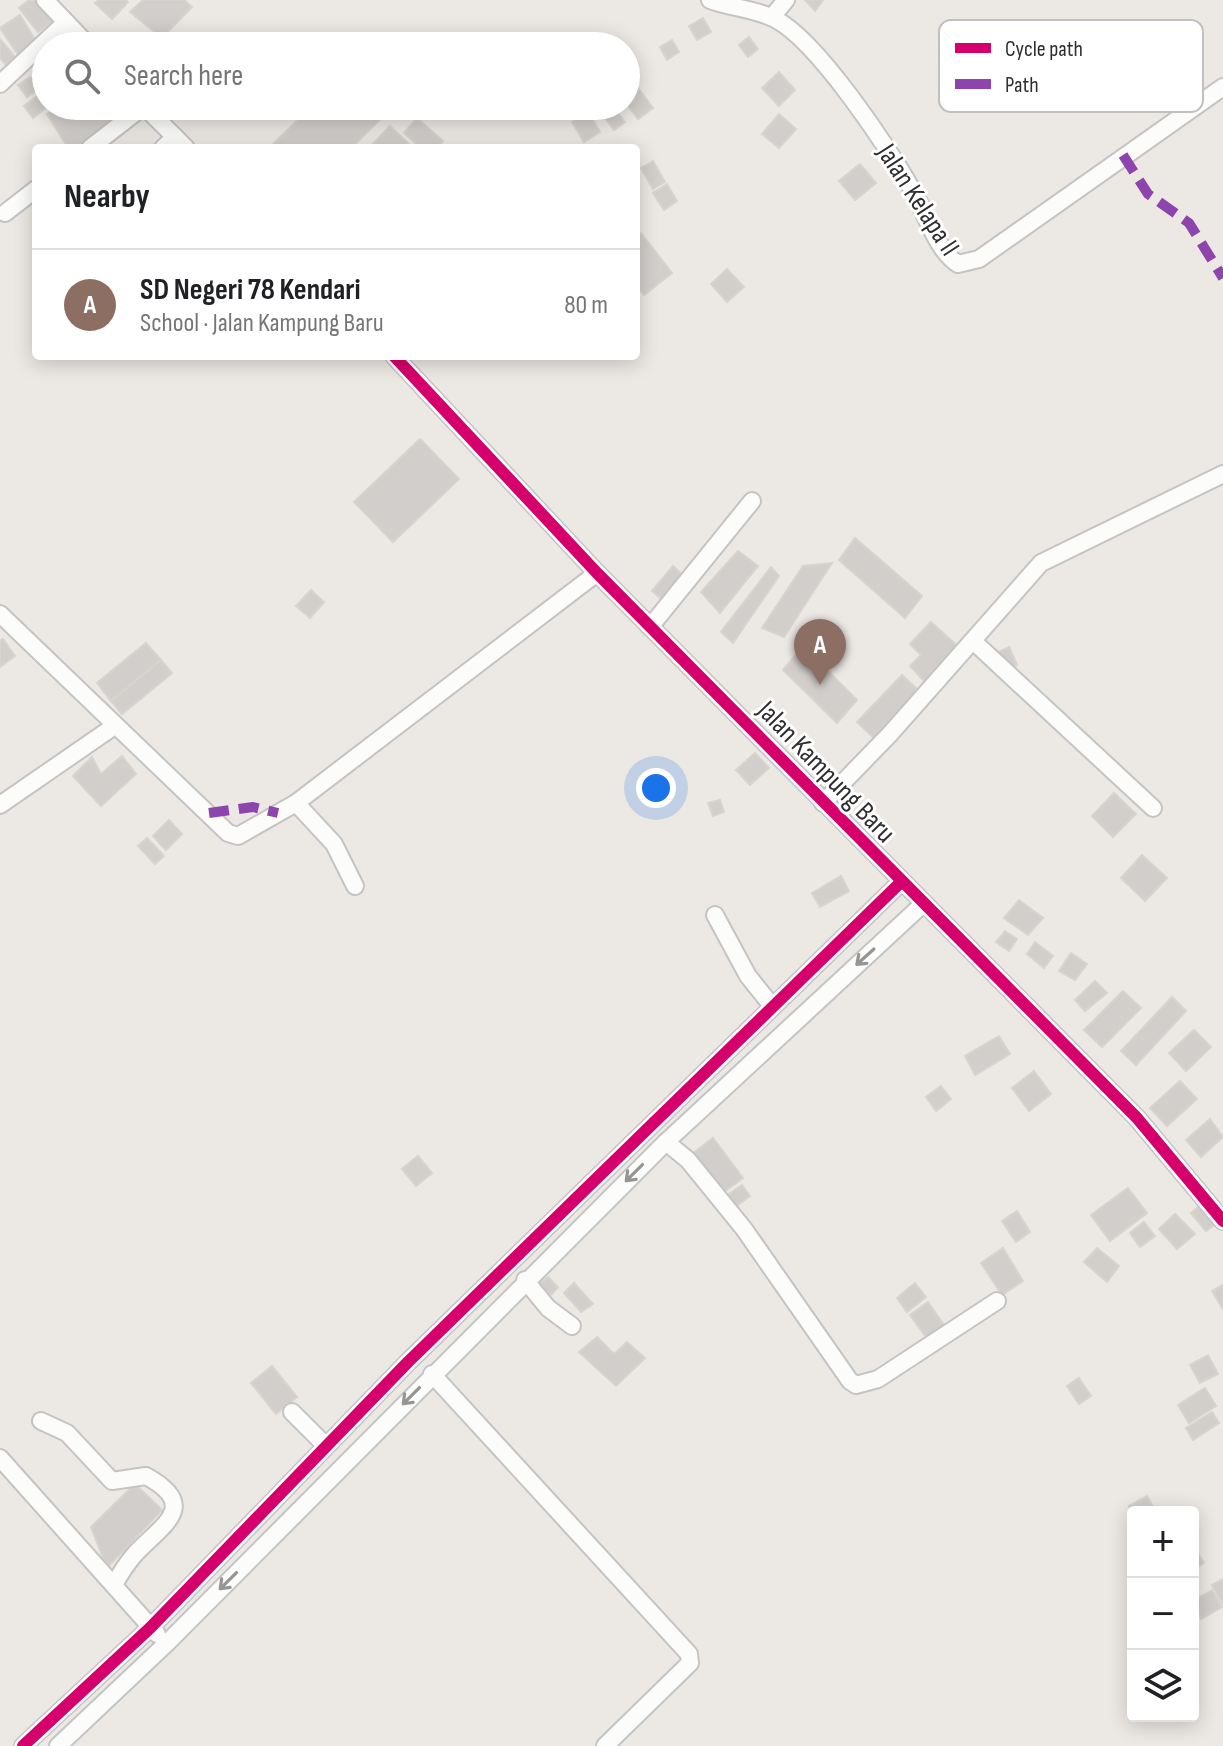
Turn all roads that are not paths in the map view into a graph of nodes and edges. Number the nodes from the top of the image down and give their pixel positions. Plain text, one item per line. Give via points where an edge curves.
1 (45, 0) edge
2 (710, 0) edge
3 (786, 0) edge
4 (772, 17) junction
5 (66, 22) junction
6 (55, 32) edge
7 (76, 32) edge
8 (32, 54) edge
9 (0, 84) edge
10 (1223, 87) edge
11 (1203, 101) edge
12 (1188, 112) edge
13 (126, 120) edge
14 (155, 120) edge
15 (95, 144) edge
16 (175, 144) edge
17 (32, 192) edge
18 (5, 213) dead end
19 (404, 360) edge
20 (1221, 480) edge
21 (752, 501) dead end
22 (597, 573) junction
23 (0, 614) edge
24 (650, 627) junction
25 (973, 641) junction
26 (113, 727) junction
27 (296, 803) junction
28 (823, 803) junction
29 (0, 805) edge
30 (1153, 808) dead end
31 (901, 882) junction
32 (355, 886) dead end
33 (923, 904) junction
34 (715, 915) dead end
35 (772, 1006) junction
36 (666, 1142) junction
37 (1223, 1221) edge
38 (525, 1280) junction
39 (997, 1301) dead end
40 (572, 1326) dead end
41 (432, 1374) junction
42 (292, 1412) dead end
43 (41, 1421) dead end
44 (326, 1446) junction
45 (0, 1458) edge
46 (114, 1585) junction
47 (150, 1628) junction
48 (167, 1643) junction
49 (23, 1746) edge
50 (58, 1746) edge
51 (605, 1746) edge

1 - 5 street
2 - 4 street, Jalan Kelapa II
3 - 4 street
4 - 12 street, Jalan Kelapa II via 800,37 838,83 911,188 944,252 958,264 979,259
5 - 6 street
5 - 7 street
8 - 9 street
10 - 11 street, Jalan Kelapa II
13 - 15 street
14 - 16 street
17 - 18 street
19 - 22 street, Jalan Kampung Baru
20 - 25 street via 1041,563
21 - 24 street
22 - 24 street, Jalan Kampung Baru
22 - 27 street
23 - 26 street
24 - 28 street, Jalan Kampung Baru
25 - 28 street
25 - 30 street
26 - 27 street via 233,836
26 - 29 street
27 - 32 street via 334,844
28 - 31 street, Jalan Kampung Baru
31 - 33 street, Jalan Kampung Baru
31 - 35 street
33 -> 36 street
33 - 37 street, Jalan Kampung Baru via 1137,1118
34 - 35 street via 748,976
35 - 44 street
36 -> 38 street
36 - 39 street via 688,1160 744,1229 856,1385 878,1379
38 - 40 street
38 - 41 street
41 -> 48 street
41 - 51 street via 689,1654 690,1663
42 - 44 street
43 - 46 street via 67,1433 112,1481 146,1476 171,1496 171,1520 136,1553
44 - 47 street
45 - 46 street
46 - 47 street
47 - 48 street
47 - 49 street
48 - 50 street

